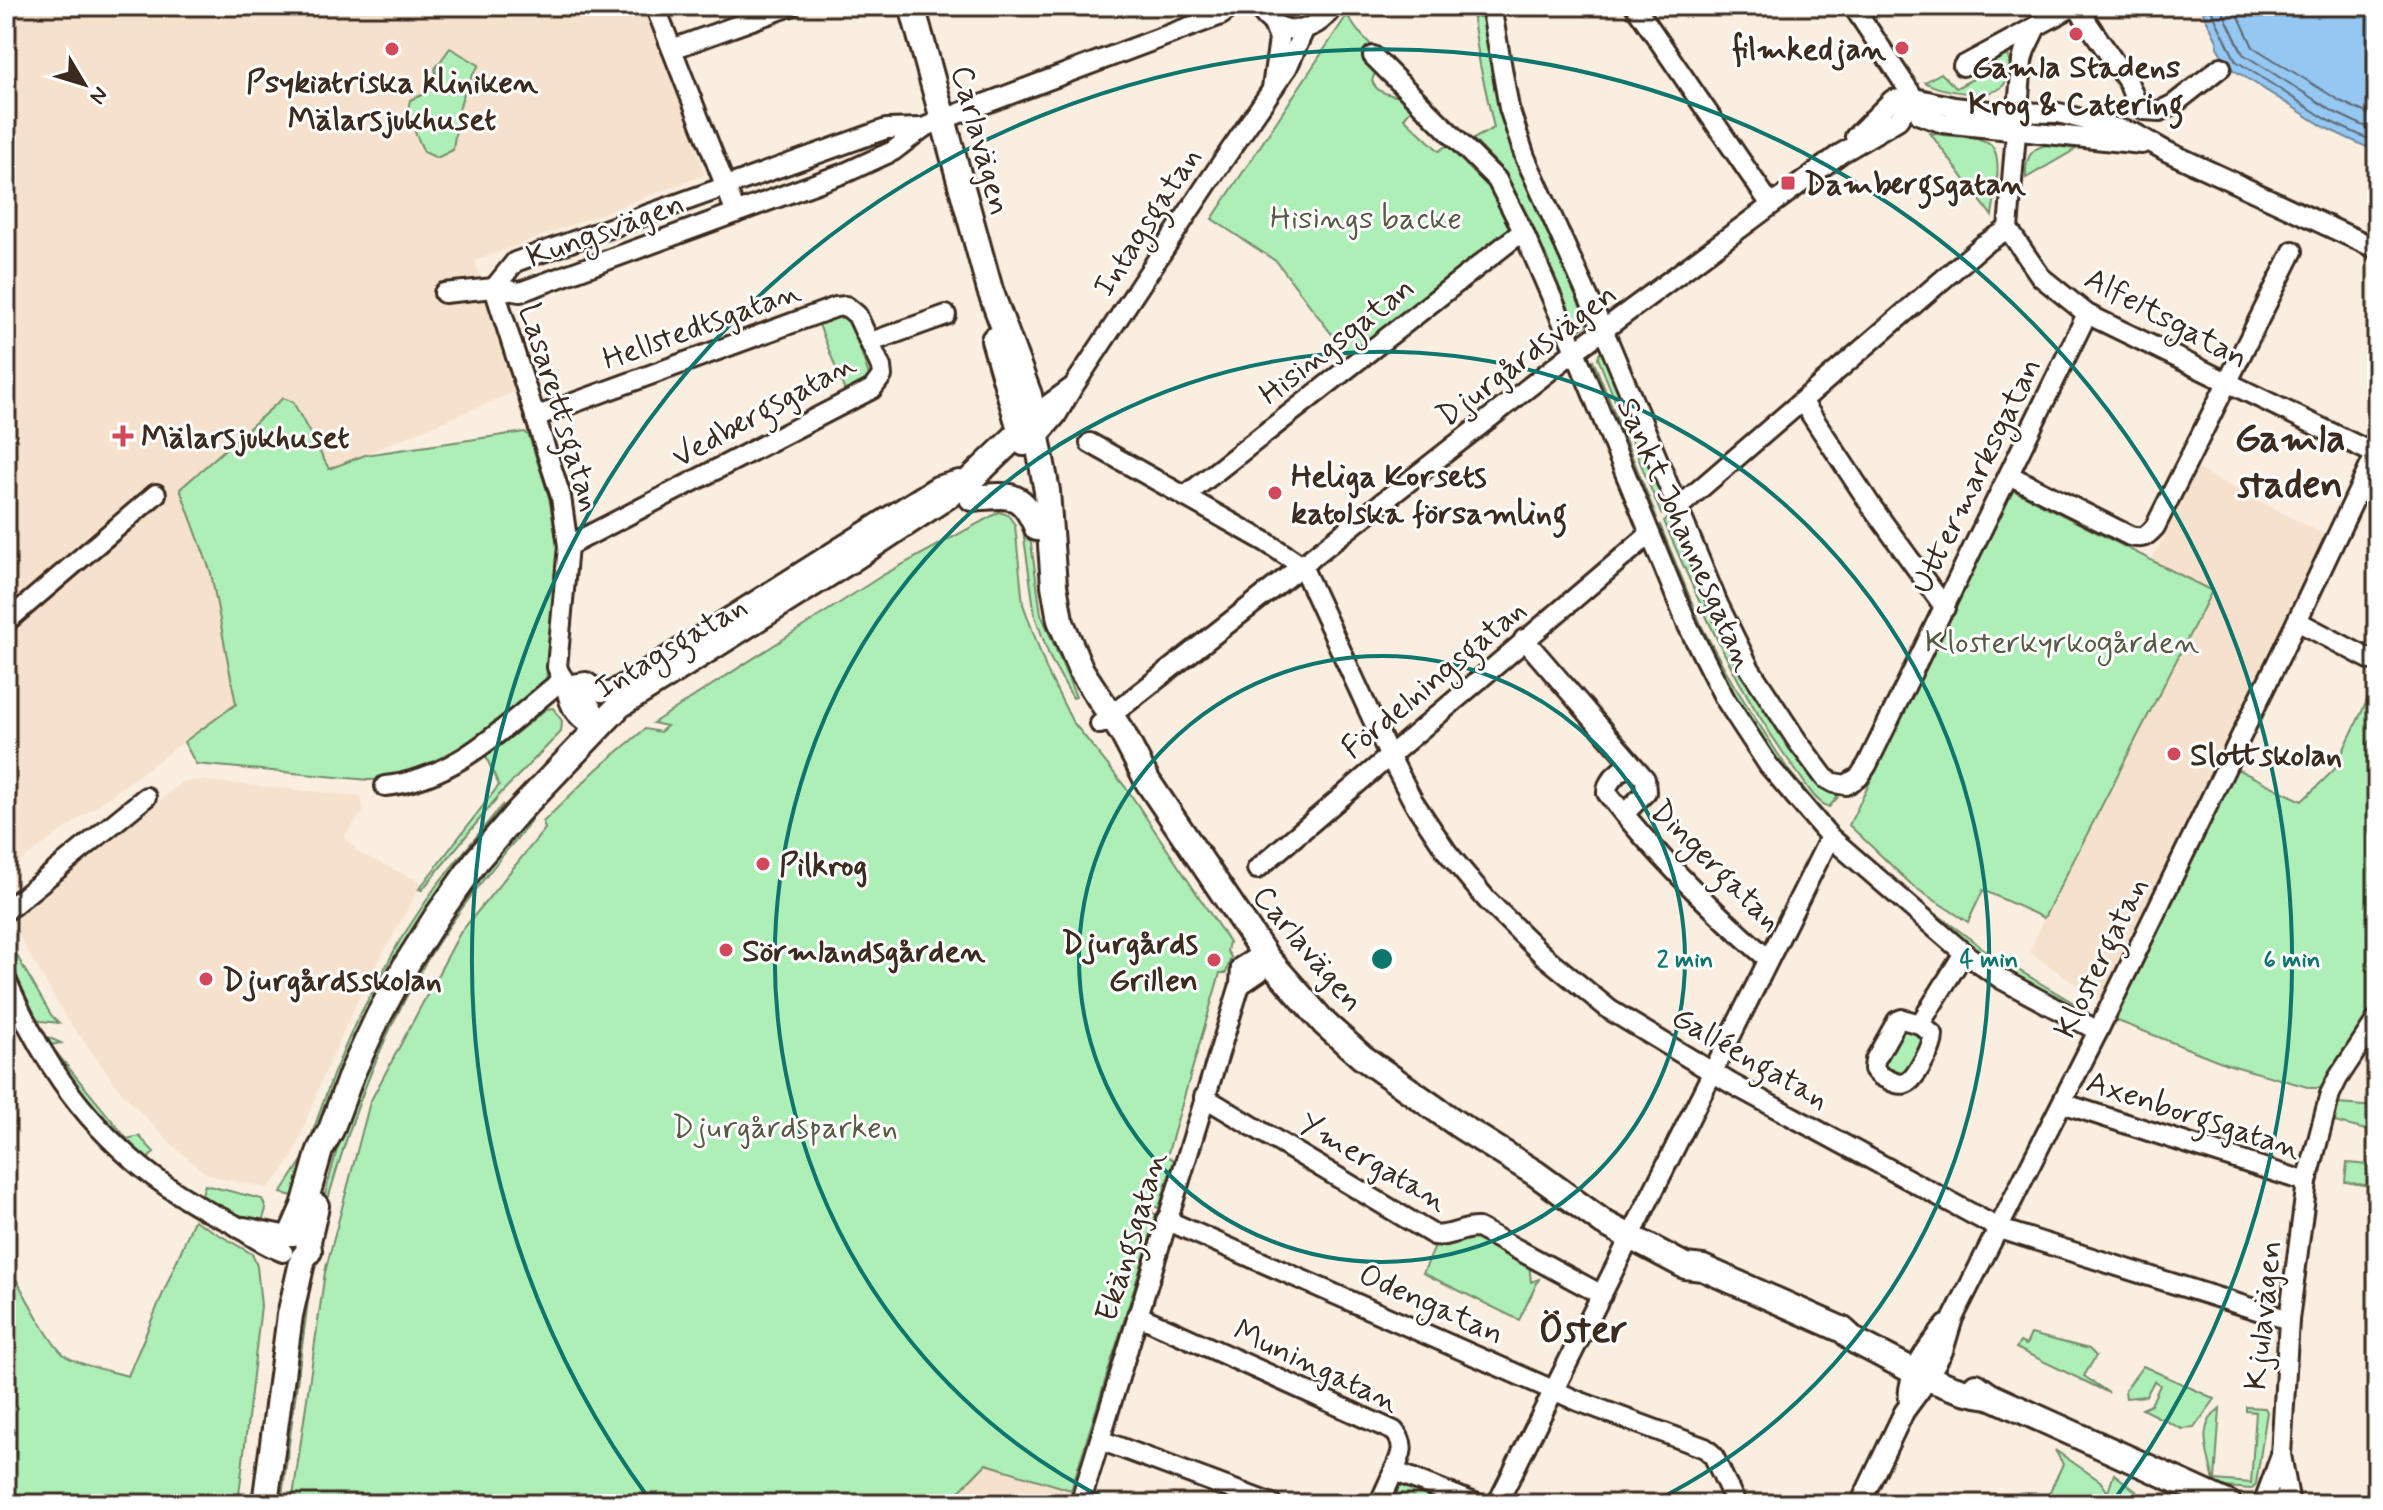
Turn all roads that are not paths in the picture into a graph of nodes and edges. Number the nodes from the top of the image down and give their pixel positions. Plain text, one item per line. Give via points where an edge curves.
1 (655, 6) edge
2 (791, 6) edge
3 (912, 6) edge
4 (1333, 6) edge
5 (1491, 6) edge
6 (1635, 6) edge
7 (1853, 6) edge
8 (2075, 6) edge
9 (1227, 10) edge
10 (1265, 15) edge
11 (2036, 27) junction
12 (1304, 30) junction
13 (672, 49) junction
14 (1373, 56) dead end
15 (1963, 66) dead end
16 (2221, 67) dead end
17 (1272, 91) junction
18 (1914, 98) junction
19 (2017, 112) junction
20 (934, 123) junction
21 (886, 129) junction
22 (2015, 131) junction
23 (2155, 145) junction
24 (893, 151) junction
25 (725, 187) junction
26 (1771, 205) junction
27 (736, 213) junction
28 (2008, 229) junction
29 (1523, 231) junction
30 (2377, 249) edge
31 (2293, 251) dead end
32 (494, 288) junction
33 (444, 293) dead end
34 (2087, 314) junction
35 (946, 315) dead end
36 (1604, 331) junction
37 (871, 342) junction
38 (1575, 351) junction
39 (2226, 384) junction
40 (1802, 401) junction
41 (535, 417) junction
42 (1029, 434) junction
43 (1090, 443) dead end
44 (2376, 453) edge
45 (2009, 475) junction
46 (969, 490) junction
47 (156, 494) dead end
48 (1185, 496) junction
49 (1679, 507) junction
50 (1037, 528) junction
51 (1650, 534) junction
52 (568, 546) junction
53 (1302, 566) junction
54 (1945, 608) junction
55 (2297, 621) junction
56 (6, 622) edge
57 (1524, 639) junction
58 (2371, 660) dead end
59 (564, 682) junction
60 (1105, 720) junction
61 (601, 727) junction
62 (1389, 755) junction
63 (1630, 763) junction
64 (385, 786) dead end
65 (146, 797) dead end
66 (1624, 814) junction
67 (1830, 837) junction
68 (1257, 869) dead end
69 (6, 911) edge
70 (1964, 953) junction
71 (1267, 958) junction
72 (1768, 959) junction
73 (6, 979) edge
74 (2377, 1019) edge
75 (1920, 1024) dead end
76 (2098, 1031) junction
77 (1714, 1073) junction
78 (1204, 1097) junction
79 (2062, 1103) junction
80 (2307, 1182) junction
81 (1166, 1220) junction
82 (2000, 1229) junction
83 (1634, 1232) junction
84 (293, 1246) junction
85 (1602, 1295) junction
86 (1137, 1315) junction
87 (2289, 1320) junction
88 (1926, 1366) junction
89 (1555, 1391) junction
90 (2086, 1438) junction
91 (1100, 1440) junction
92 (2281, 1455) junction
93 (1394, 1471) junction
94 (265, 1504) edge
95 (1080, 1504) edge
96 (1272, 1504) edge
97 (1379, 1504) edge
98 (1477, 1504) edge
99 (1497, 1504) edge
100 (1736, 1504) edge
101 (1860, 1504) edge
102 (2192, 1504) edge
103 (2229, 1504) edge
104 (2263, 1504) edge
105 (2273, 1504) edge
106 (2284, 1504) edge
107 (2290, 1504) edge

1 - 13 street
2 - 13 street
3 - 20 main road, Carlavägen
4 - 12 street via 1324,19
5 - 36 street via 1509,108 1525,157
6 - 26 street
7 - 18 street
8 - 11 street
8 - 16 street via 2144,110 2160,111 2174,104
9 - 10 street, Kungsvägen
9 - 20 street, Kungsvägen
10 - 12 street, Kungsvägen via 1284,29
10 - 17 street, Intagsgatan via 1279,39
11 - 15 street
11 - 19 street via 2025,50
12 - 17 street, Intagsgatan
13 - 25 street
14 - 29 street, Sankt Johannesgatan via 1490,171
17 - 42 street, Intagsgatan via 1073,387 1049,404
18 - 19 street
18 - 22 street via 1920,115 1931,120
18 - 26 street, Djurgårdsvägen via 1898,120 1840,154
19 - 22 street
19 - 23 street via 2059,113 2100,122
20 - 21 street, Kungsvägen
20 - 24 street, Kungsvägen
20 - 42 main road, Carlavägen via 990,290 991,330
21 - 24 street
21 - 25 street, Kungsvägen
22 - 23 street
22 - 28 street
23 - 30 street
24 - 27 street, Kungsvägen
25 - 27 street, Kungsvägen
25 - 32 street, Kungsvägen via 515,262
26 - 36 street, Djurgårdsvägen
27 - 32 street, Kungsvägen via 520,292
28 - 34 street, Alfeltsgatan via 2041,277
28 - 40 street
29 - 38 street, Sankt Johannesgatan
29 - 48 street, Hisingsgatan
31 - 39 street
32 - 33 street, Kungsvägen
32 - 41 street, Lasarettsgatan
34 - 39 street, Alfeltsgatan
34 - 45 street, Uttermarksgatan
35 - 37 street, Vedbergsgatan
36 - 38 street, Djurgårdsvägen
36 - 49 street
37 - 41 street, Hellstedtsgatan via 853,309 836,307
37 - 52 street, Vedbergsgatan via 882,376 872,389
38 - 51 street, Sankt Johannesgatan
38 - 53 street, Djurgårdsvägen
39 - 44 street, Alfeltsgatan
39 - 45 street via 2155,527 2141,538
40 - 49 street
40 - 54 street
41 - 52 street, Lasarettsgatan via 561,497
42 - 46 main road, Intagsgatan
42 - 50 main road, Carlavägen
42 - 60 main road, Carlavägen via 1047,491 1060,620
43 - 48 street
44 - 55 street, Klostergatan
45 - 54 street, Uttermarksgatan
46 - 50 main road via 1021,500
46 - 59 street, Intagsgatan via 959,480 937,486 611,692 589,683
46 - 61 main road, Intagsgatan via 628,717
47 - 56 street
48 - 53 street
49 - 54 street, Uttermarksgatan via 1750,669 1825,778 1834,783 1846,785 1867,765
50 - 60 main road, Carlavägen via 1051,628 1069,677
51 - 57 street, Fördelningsgatan
51 - 67 street, Sankt Johannesgatan via 1725,699 1769,766
52 - 59 street, Lasarettsgatan via 557,651
53 - 60 street, Djurgårdsvägen
53 - 62 street, Galléengatan
55 - 58 street
55 - 76 street, Klostergatan
57 - 62 street, Fördelningsgatan
57 - 63 street, Dingergatan
59 - 61 street via 599,715
59 - 64 street via 466,758 423,779
60 - 71 main road, Carlavägen
61 - 84 main road via 476,861 406,965 352,1073 331,1130 331,1153
62 - 68 street, Fördelningsgatan
62 - 77 street, Galléengatan via 1447,852 1498,911 1610,1010
63 - 66 street, Dingergatan via 1648,785
63 - 66 street, Dingergatan via 1606,786
65 - 69 street
66 - 72 street, Dingergatan via 1719,917
67 - 70 street, Sankt Johannesgatan
67 - 72 street
70 - 75 street
70 - 76 street, Sankt Johannesgatan
71 - 78 street, Ekängsgatan via 1259,972 1240,985
71 - 83 main road, Carlavägen via 1362,1057 1604,1223
72 - 77 street
73 - 84 street via 61,1085 99,1128 197,1205
74 - 80 street, Kjulavägen via 2330,1094
76 - 79 street, Klostergatan
77 - 82 street, Galléengatan
77 - 83 street
78 - 81 street, Ekängsgatan
78 - 85 street, Ymergatan via 1434,1235 1478,1228
79 - 80 street, Axenborgsgatan
79 - 82 street, Klostergatan
80 - 87 street, Kjulavägen
81 - 86 street, Ekängsgatan
81 - 89 street, Odengatan
82 - 87 street, Galléengatan
82 - 88 street, Klostergatan
83 - 85 street
83 - 88 main road, Carlavägen via 1685,1266 1703,1268 1843,1330 1855,1341
84 - 94 main road via 290,1315
85 - 89 street
86 - 91 street, Ekängsgatan
86 - 93 street, Muningatan via 1394,1431 1403,1451
87 - 92 street, Kjulavägen
88 - 90 main road, Carlavägen via 1966,1394 1990,1396
88 - 101 street, Klostergatan via 1909,1383 1909,1403
89 - 99 street
89 - 100 street, Odengatan via 1705,1448
90 - 102 main road, Carlavägen
90 - 103 main road, Carlavägen
91 - 95 street, Ekängsgatan
91 - 96 street
92 - 104 street, Kjulavägen
92 - 107 street, Kjulavägen
93 - 97 street, Muningatan
93 - 98 street
105 - 106 main road

